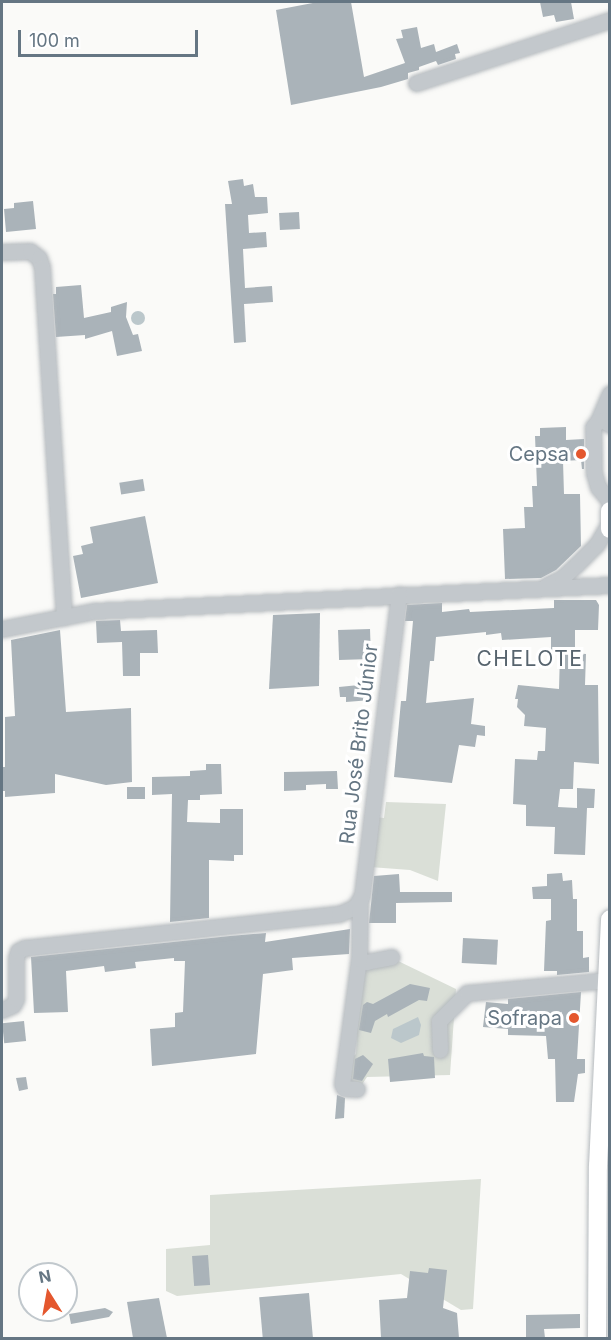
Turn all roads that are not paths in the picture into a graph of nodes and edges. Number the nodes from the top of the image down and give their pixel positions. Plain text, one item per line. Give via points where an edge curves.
1 (609, 20) edge
2 (416, 83) dead end
3 (2, 252) edge
4 (609, 393) edge
5 (600, 424) edge
6 (609, 502) edge
7 (609, 511) edge
8 (609, 523) edge
9 (609, 529) edge
10 (609, 585) edge
11 (545, 587) junction
12 (399, 594) junction
13 (64, 616) junction
14 (2, 629) edge
15 (360, 899) junction
16 (609, 919) edge
17 (392, 957) dead end
18 (359, 959) junction
19 (606, 980) junction
20 (2, 1011) edge
21 (607, 1012) edge
22 (440, 1050) dead end
23 (357, 1089) dead end
24 (604, 1161) edge
25 (603, 1312) edge
26 (597, 1338) edge

1 - 2 street
3 - 13 street via 30,251 42,267
4 - 5 street
5 - 6 street via 594,473 597,487
7 - 8 main road
8 - 9 main road
8 - 11 street via 597,544 562,578
10 - 11 street
11 - 12 street
12 - 13 street via 95,610
12 - 15 street, Rua José Brito Júnior
13 - 14 street
15 - 18 street, Rua José Brito Júnior
15 - 20 street via 355,907 339,915 24,948 16,958 16,999
16 - 19 main road
17 - 18 street via 366,962
18 - 23 street, Rua José Brito Júnior via 342,1084 344,1088
19 - 21 main road
19 - 22 street via 467,993 439,1021
21 - 24 main road
24 - 25 main road
25 - 26 main road

